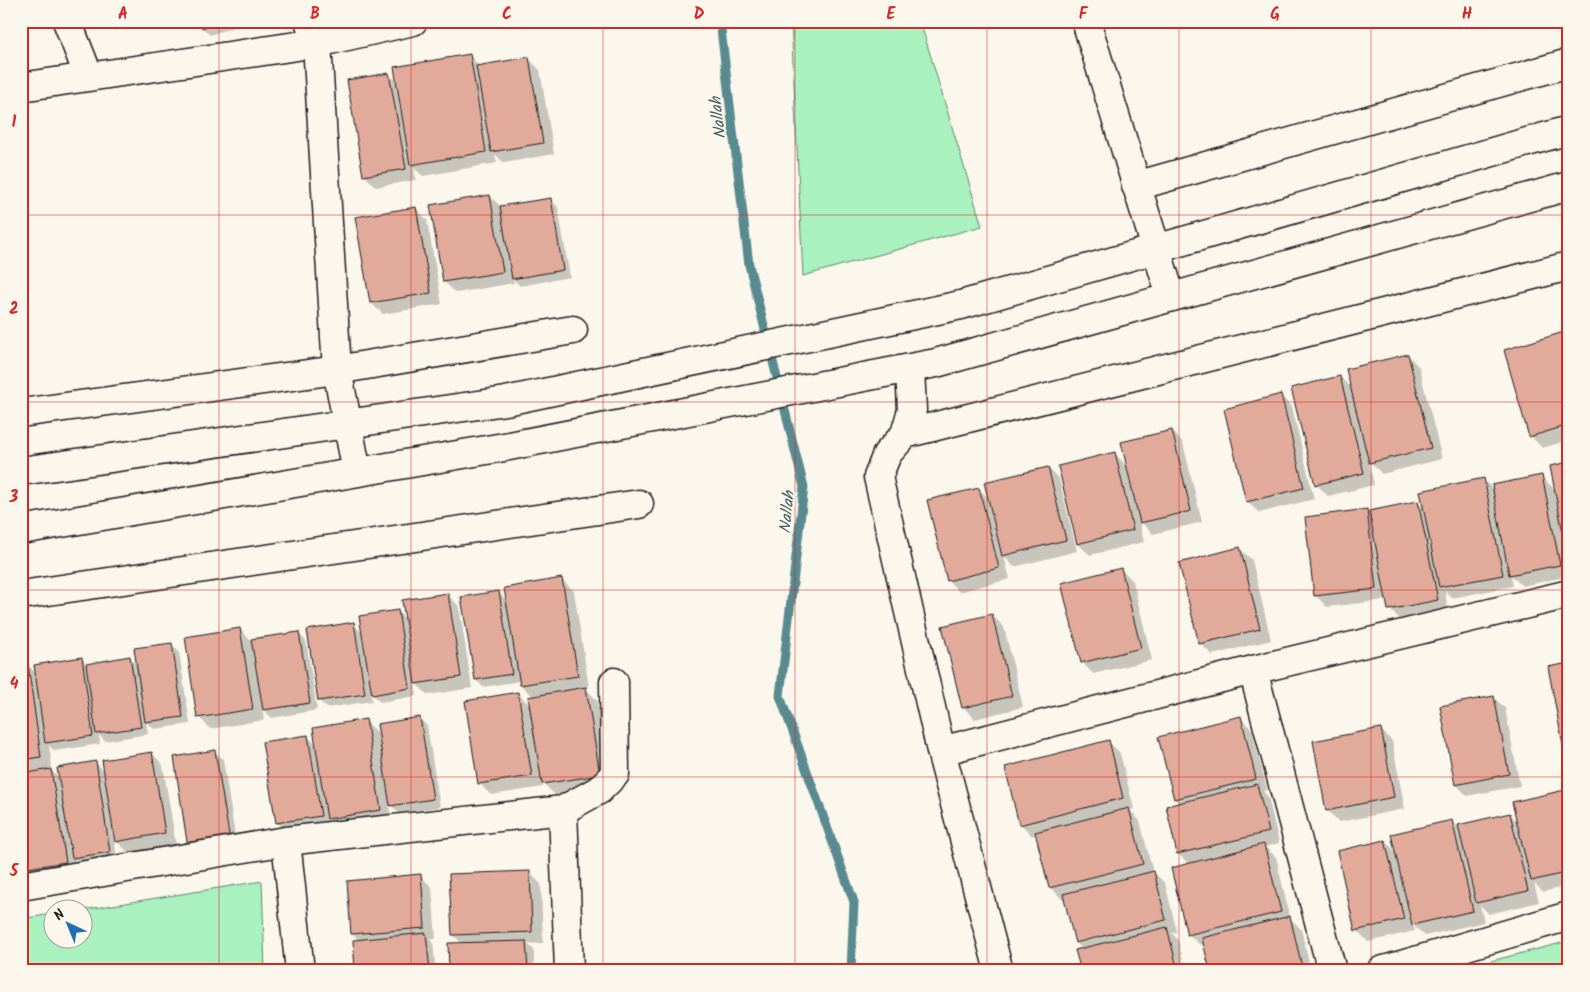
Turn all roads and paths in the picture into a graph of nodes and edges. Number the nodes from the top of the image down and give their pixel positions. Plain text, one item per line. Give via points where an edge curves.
1 (67, 21) edge
2 (413, 21) edge
3 (1086, 21) edge
4 (313, 32) edge
5 (1569, 63) edge
6 (89, 77) junction
7 (21, 87) edge
8 (1569, 130) edge
9 (1136, 186) junction
10 (1569, 186) edge
11 (1156, 250) junction
12 (1569, 266) edge
13 (1170, 298) junction
14 (573, 330) dead end
15 (910, 369) junction
16 (337, 370) junction
17 (21, 413) edge
18 (349, 424) junction
19 (905, 434) junction
20 (21, 471) edge
21 (357, 472) junction
22 (639, 504) dead end
23 (21, 530) edge
24 (1569, 594) edge
25 (21, 595) edge
26 (1253, 670) junction
27 (614, 682) dead end
28 (941, 751) junction
29 (563, 810) junction
30 (286, 842) junction
31 (21, 886) edge
32 (1569, 916) edge
33 (300, 971) edge
34 (569, 971) edge
35 (999, 971) edge
36 (1332, 971) edge
37 (1381, 971) edge

1 - 6 street
2 - 4 street
3 - 9 street
4 - 6 street
4 - 16 street
5 - 9 street
6 - 7 street
8 - 11 street
9 - 11 street
10 - 13 street
11 - 13 street
11 - 18 street via 961,305 822,335 506,402
12 - 19 street
13 - 15 street
14 - 16 street
15 - 19 street via 912,410
15 - 21 street
16 - 17 street
16 - 18 street
18 - 20 street
18 - 21 street
19 - 28 street via 887,454 878,477
21 - 23 street
22 - 25 street
24 - 26 street
26 - 28 street
26 - 36 street
27 - 29 street via 615,774 599,790
28 - 35 street
29 - 30 street
29 - 34 street
30 - 31 street
30 - 33 street
32 - 37 street

